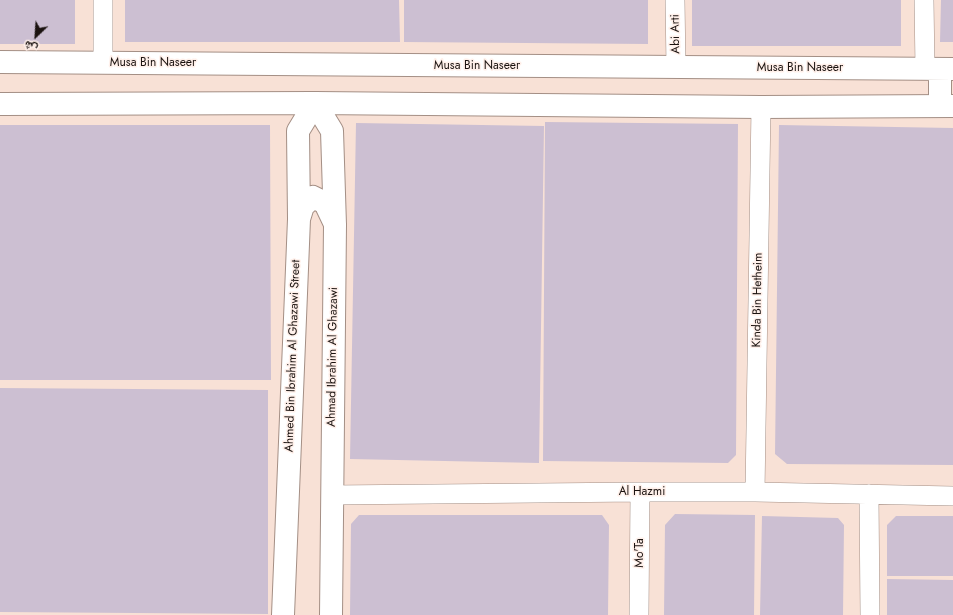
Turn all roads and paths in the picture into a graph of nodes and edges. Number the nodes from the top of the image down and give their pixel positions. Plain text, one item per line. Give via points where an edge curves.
1 (103, 0) edge
2 (675, 0) edge
3 (924, 0) edge
4 (0, 62) edge
5 (103, 63) junction
6 (676, 67) junction
7 (939, 69) edge
8 (315, 103) junction
9 (0, 104) edge
10 (946, 106) edge
11 (760, 107) junction
12 (299, 219) junction
13 (335, 225) junction
14 (640, 492) junction
15 (755, 492) junction
16 (870, 494) junction
17 (332, 495) junction
18 (953, 496) edge
19 (283, 615) edge
20 (331, 615) edge
21 (639, 615) edge
22 (870, 615) edge

1 - 5 street
2 - 6 street, Abi Arti
3 - 7 street
4 - 5 street, Musa Bin Naseer
5 - 6 street, Musa Bin Naseer
6 - 7 street, Musa Bin Naseer
7 - 10 street
8 - 9 street
8 - 11 street
8 - 12 street, Ahmed Bin Ibrahim Al Ghazawi Street via 298,131
8 - 13 street, Ahmad Ibrahim Al Ghazawi via 332,131
10 - 11 street
11 - 15 street, Kinda Bin Hetheim
12 - 13 street via 303,206 313,197 325,203
12 - 19 street, Ahmed Bin Ibrahim Al Ghazawi Street
13 - 17 street, Ahmad Ibrahim Al Ghazawi
14 - 15 street, Al Hazmi
14 - 17 street, Al Hazmi
14 - 21 street, Mo'Ta
15 - 16 street, Al Hazmi
16 - 18 street, Al Hazmi
16 - 22 street
17 - 20 street, Ahmad Ibrahim Al Ghazawi

